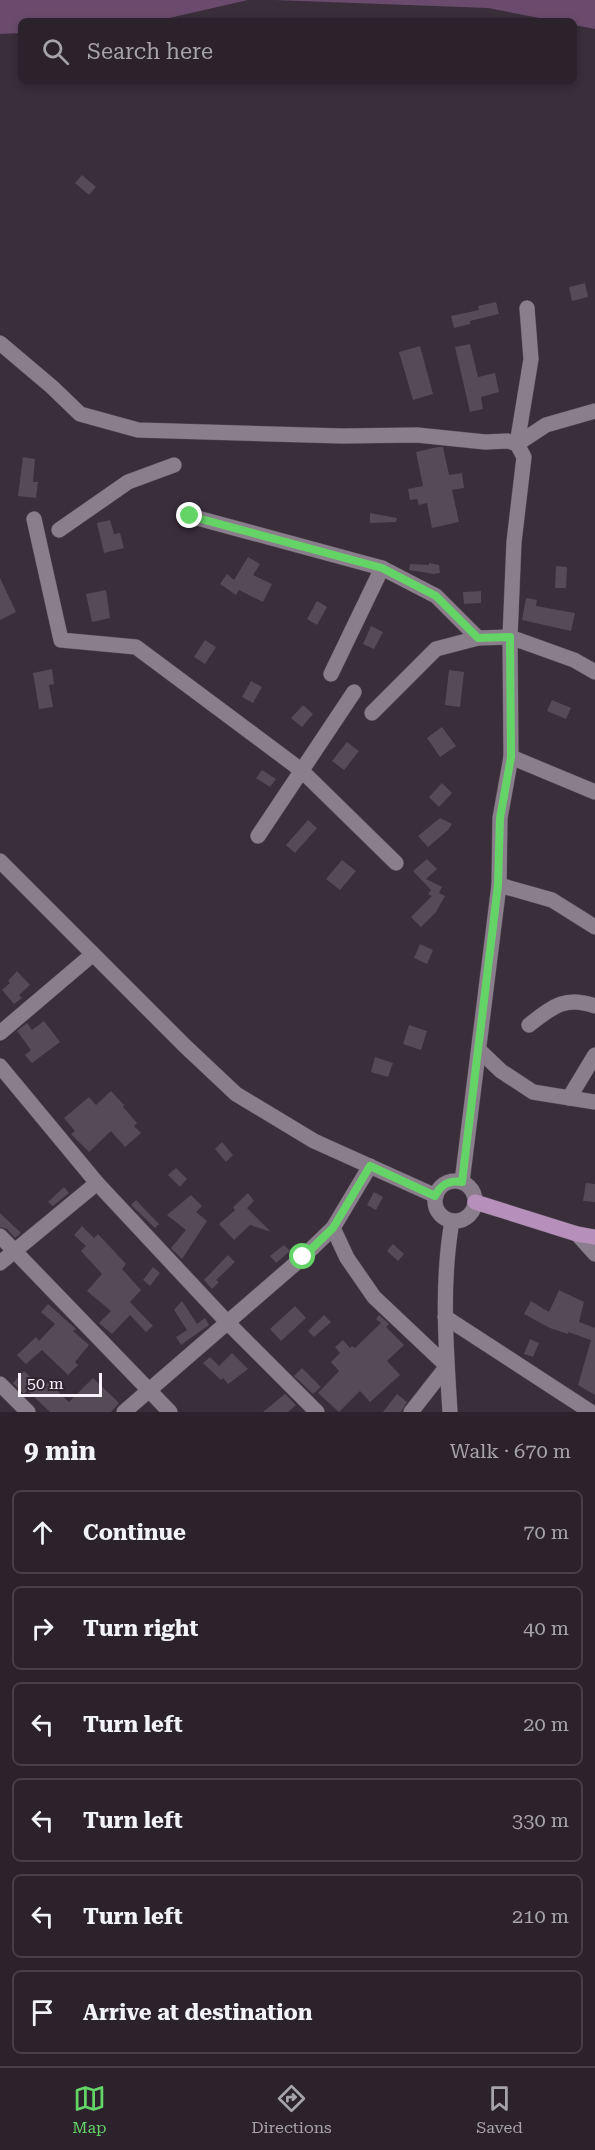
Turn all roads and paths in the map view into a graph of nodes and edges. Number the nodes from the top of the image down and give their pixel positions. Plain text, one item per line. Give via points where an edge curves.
1 (527, 308) dead end
2 (0, 343) edge
3 (595, 411) edge
4 (517, 444) junction
5 (174, 465) dead end
6 (190, 516) dead end
7 (34, 519) dead end
8 (58, 530) dead end
9 (382, 568) junction
10 (510, 637) junction
11 (478, 638) junction
12 (595, 672) edge
13 (331, 674) dead end
14 (354, 692) dead end
15 (372, 713) dead end
16 (511, 757) junction
17 (301, 770) junction
18 (595, 792) edge
19 (258, 836) dead end
20 (0, 861) edge
21 (396, 863) dead end
22 (498, 885) junction
23 (595, 927) edge
24 (93, 954) junction
25 (595, 1006) edge
26 (529, 1025) dead end
27 (0, 1033) edge
28 (479, 1050) junction
29 (595, 1055) edge
30 (0, 1066) edge
31 (568, 1098) junction
32 (595, 1102) edge
33 (370, 1166) junction
34 (462, 1182) junction
35 (97, 1183) junction
36 (435, 1196) junction
37 (475, 1202) junction
38 (452, 1221) junction
39 (333, 1228) junction
40 (577, 1234) junction
41 (0, 1236) edge
42 (595, 1237) edge
43 (14, 1250) junction
44 (595, 1254) edge
45 (0, 1263) edge
46 (445, 1317) junction
47 (227, 1322) junction
48 (447, 1366) junction
49 (0, 1384) edge
50 (149, 1390) junction
51 (28, 1412) edge
52 (124, 1412) edge
53 (170, 1412) edge
54 (317, 1412) edge
55 (411, 1412) edge
56 (450, 1412) edge
57 (591, 1412) edge

1 - 4 street via 531,359
2 - 4 street via 80,414 138,430 417,435
3 - 4 street via 546,425
4 - 10 street via 524,457 514,542
5 - 8 street via 128,482
6 - 9 street
7 - 17 street via 61,640 136,647
9 - 11 street via 436,596
9 - 13 street
10 - 11 street
10 - 12 street via 574,660
10 - 16 street
11 - 15 street via 436,649
14 - 17 street
16 - 18 street
16 - 22 street via 500,818
17 - 19 street
17 - 21 street
20 - 24 street
22 - 23 street via 552,900
22 - 28 street
24 - 27 street
24 - 33 street via 236,1094 314,1141
25 - 26 street via 581,1001 554,1005
28 - 31 street via 501,1071 533,1092
28 - 34 street
29 - 31 street
30 - 35 street
31 - 32 street
33 - 36 street
33 - 39 street
34 - 36 street via 446,1183
34 - 37 street via 473,1192
35 - 43 street
35 - 47 street
36 - 38 street via 440,1215
37 - 38 street via 468,1216
37 - 40 main road
38 - 46 street via 446,1253
39 - 47 street
39 - 48 street via 347,1258 374,1297
40 - 42 main road
40 - 44 street
41 - 43 street
43 - 45 street
43 - 50 street
46 - 48 street
46 - 57 street
47 - 50 street
47 - 54 street
48 - 55 street
48 - 56 street
49 - 51 street
50 - 52 street
50 - 53 street

